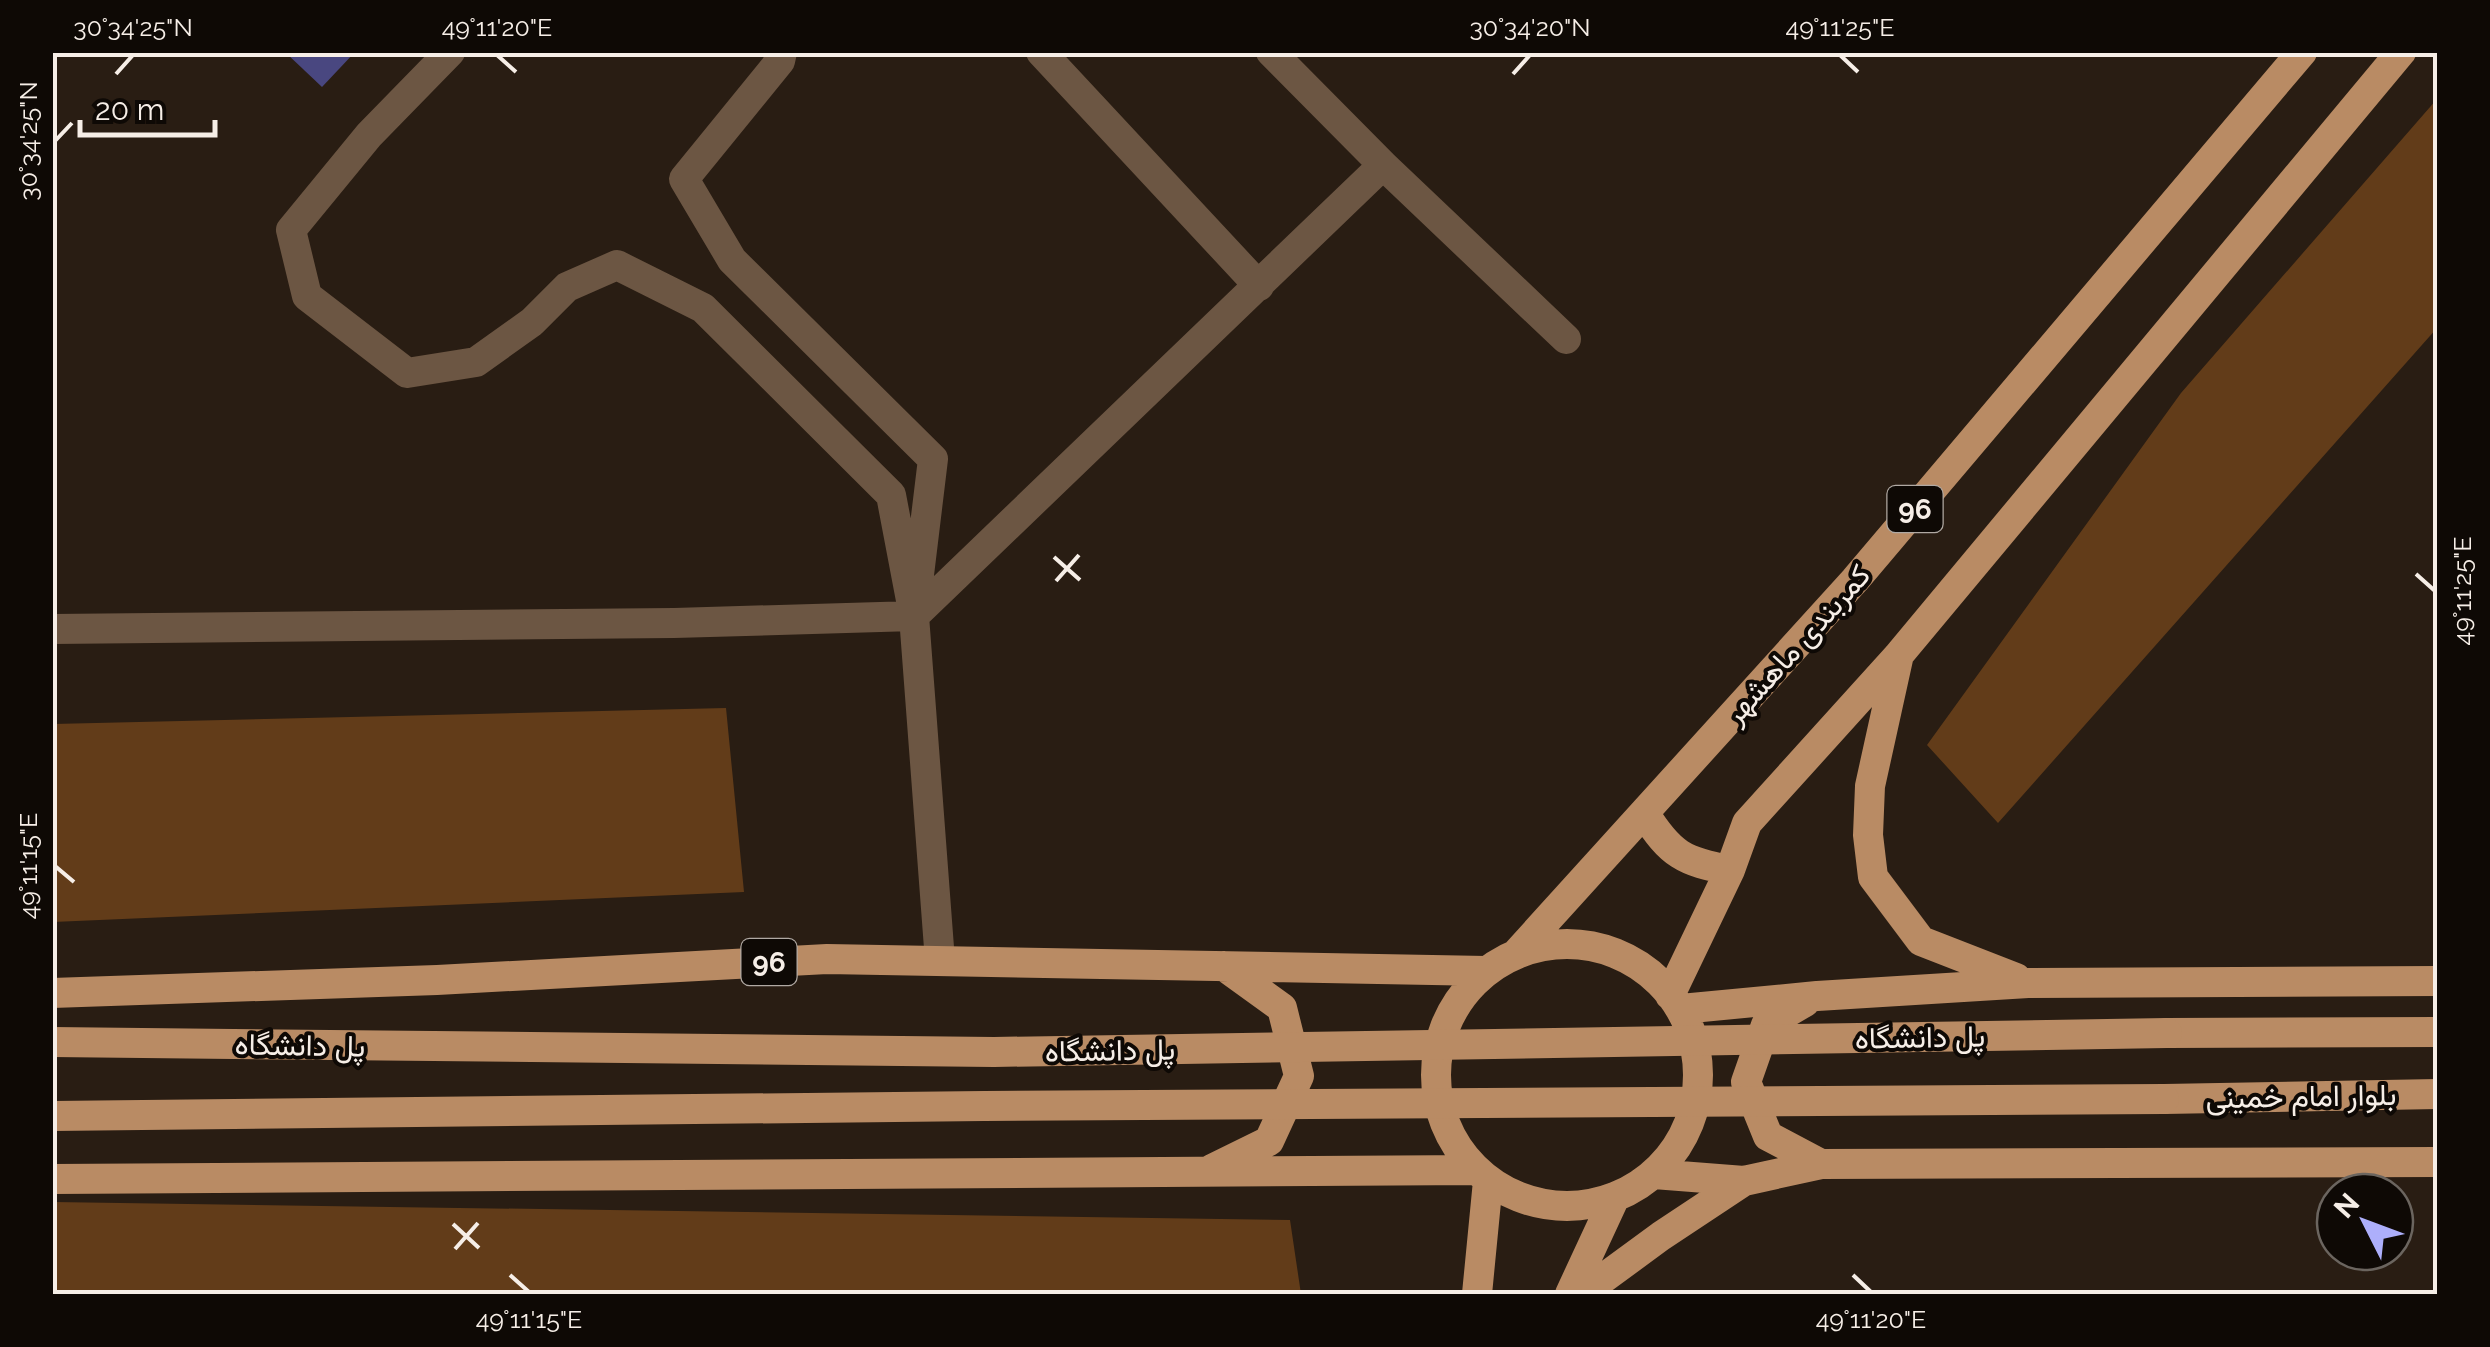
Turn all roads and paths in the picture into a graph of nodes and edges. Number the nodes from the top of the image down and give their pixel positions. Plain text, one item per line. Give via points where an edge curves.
1 (450, 52) edge
2 (782, 52) edge
3 (1041, 52) edge
4 (1271, 52) edge
5 (2302, 52) edge
6 (2401, 52) edge
7 (1384, 165) junction
8 (1260, 286) junction
9 (1566, 339) dead end
10 (914, 616) junction
11 (52, 629) edge
12 (1898, 656) junction
13 (1645, 814) junction
14 (1730, 870) junction
15 (1516, 954) junction
16 (940, 961) junction
17 (1224, 966) junction
18 (1486, 972) junction
19 (2438, 981) edge
20 (2028, 983) junction
21 (52, 992) edge
22 (1816, 996) junction
23 (1675, 1002) junction
24 (2438, 1032) edge
25 (2167, 1033) joint
26 (52, 1042) edge
27 (2438, 1094) edge
28 (2164, 1099) joint
29 (52, 1116) edge
30 (2438, 1162) edge
31 (1821, 1164) junction
32 (1204, 1173) junction
33 (1654, 1174) junction
34 (1482, 1175) junction
35 (52, 1179) edge
36 (1744, 1181) junction
37 (1616, 1196) junction
38 (1477, 1294) edge
39 (1570, 1294) edge
40 (1582, 1294) edge

1 - 10 lane via 368,135 291,230 307,296 407,373 476,362 567,288 617,266 703,308 891,496
2 - 10 lane via 684,179 732,260 933,459
3 - 8 lane
4 - 7 lane
5 - 13 main road, کمربندی ماهشهر / 96 via 1855,580
6 - 12 main road
7 - 8 lane
7 - 9 lane
8 - 10 lane
10 - 11 lane
10 - 16 lane
12 - 14 main road via 1747,823
12 - 20 main road via 1870,786 1873,877 1921,941
13 - 14 main road via 1663,843 1697,864
13 - 15 main road, کمربندی ماهشهر / 96
14 - 23 main road
15 - 18 main road, 96
15 - 23 main road, 96 via 1553,944 1590,946 1626,958 1657,979
16 - 17 main road, 96
16 - 21 main road, 96 via 826,959
17 - 18 main road, 96
17 - 32 main road via 1282,1008 1299,1076 1269,1141
18 - 34 main road, 96 via 1462,996 1436,1060 1436,1094 1446,1127
19 - 20 main road
20 - 22 main road
22 - 23 main road
22 - 31 main road via 1766,1025 1746,1082 1768,1136
23 - 33 main road via 1692,1036 1697,1096 1689,1125
24 - 25 main road, بلوار امام خمینی
25 - 26 main road, پل دانشگاه, bridge via 994,1052
27 - 28 main road, بلوار امام خمینی
28 - 29 main road, پل دانشگاه, bridge
30 - 31 main road
31 - 36 main road
32 - 34 main road
32 - 35 main road
33 - 36 main road
33 - 37 main road
34 - 37 main road via 1518,1198 1554,1206
34 - 38 main road
36 - 40 main road
37 - 39 main road

